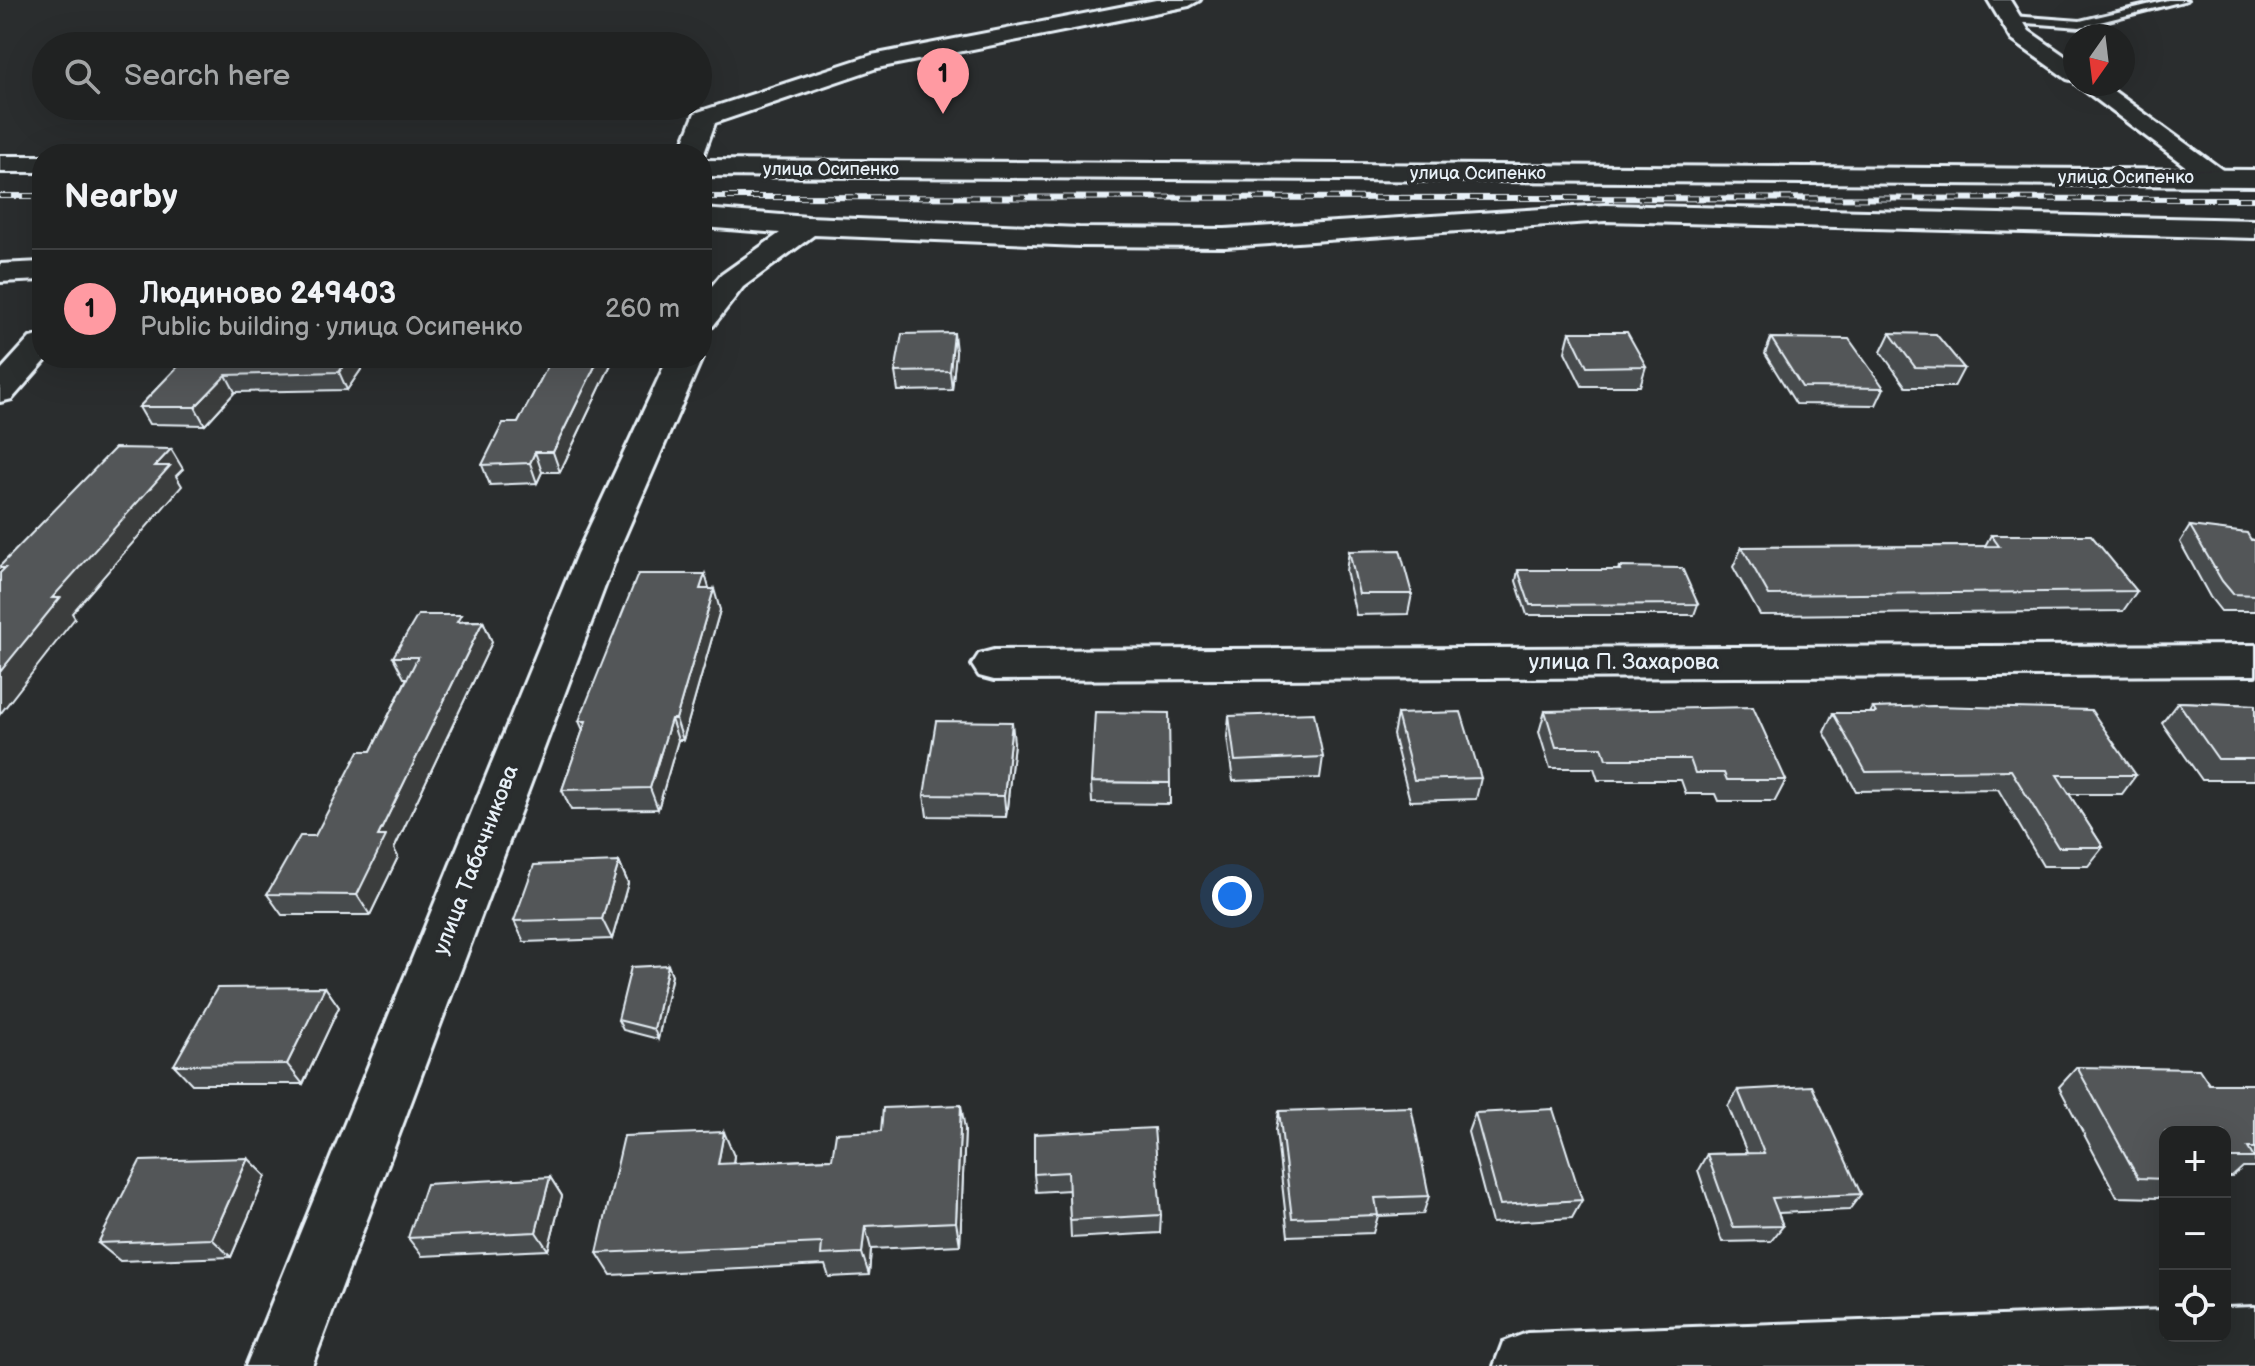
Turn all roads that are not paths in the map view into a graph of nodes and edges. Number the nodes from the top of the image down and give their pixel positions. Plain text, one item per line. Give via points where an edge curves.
1 (1189, 0) edge
2 (2182, 0) edge
3 (2005, 9) edge
4 (2063, 65) edge
5 (2105, 96) edge
6 (712, 115) edge
7 (703, 120) edge
8 (695, 144) edge
9 (0, 164) edge
10 (32, 164) edge
11 (712, 168) edge
12 (2218, 177) junction
13 (2255, 178) edge
14 (712, 219) edge
15 (808, 226) junction
16 (2255, 229) edge
17 (32, 271) edge
18 (0, 273) edge
19 (712, 306) edge
20 (32, 356) edge
21 (681, 368) edge
22 (0, 392) edge
23 (2255, 660) edge
24 (994, 665) dead end
25 (2255, 1340) edge
26 (279, 1366) edge
27 (1527, 1366) edge

1 - 6 street via 872,62
2 - 3 lane via 2080,24
3 - 4 street via 2020,35
5 - 12 street
7 - 8 street
9 - 10 street
11 - 12 street, улица Осипенко
12 - 13 street, улица Осипенко
14 - 15 street
15 - 16 street via 1225,238 1605,213
15 - 19 street via 732,281
17 - 18 street
20 - 22 street
21 - 26 street, улица Табачникова via 597,554
23 - 24 street, улица П. Захарова
25 - 27 street

